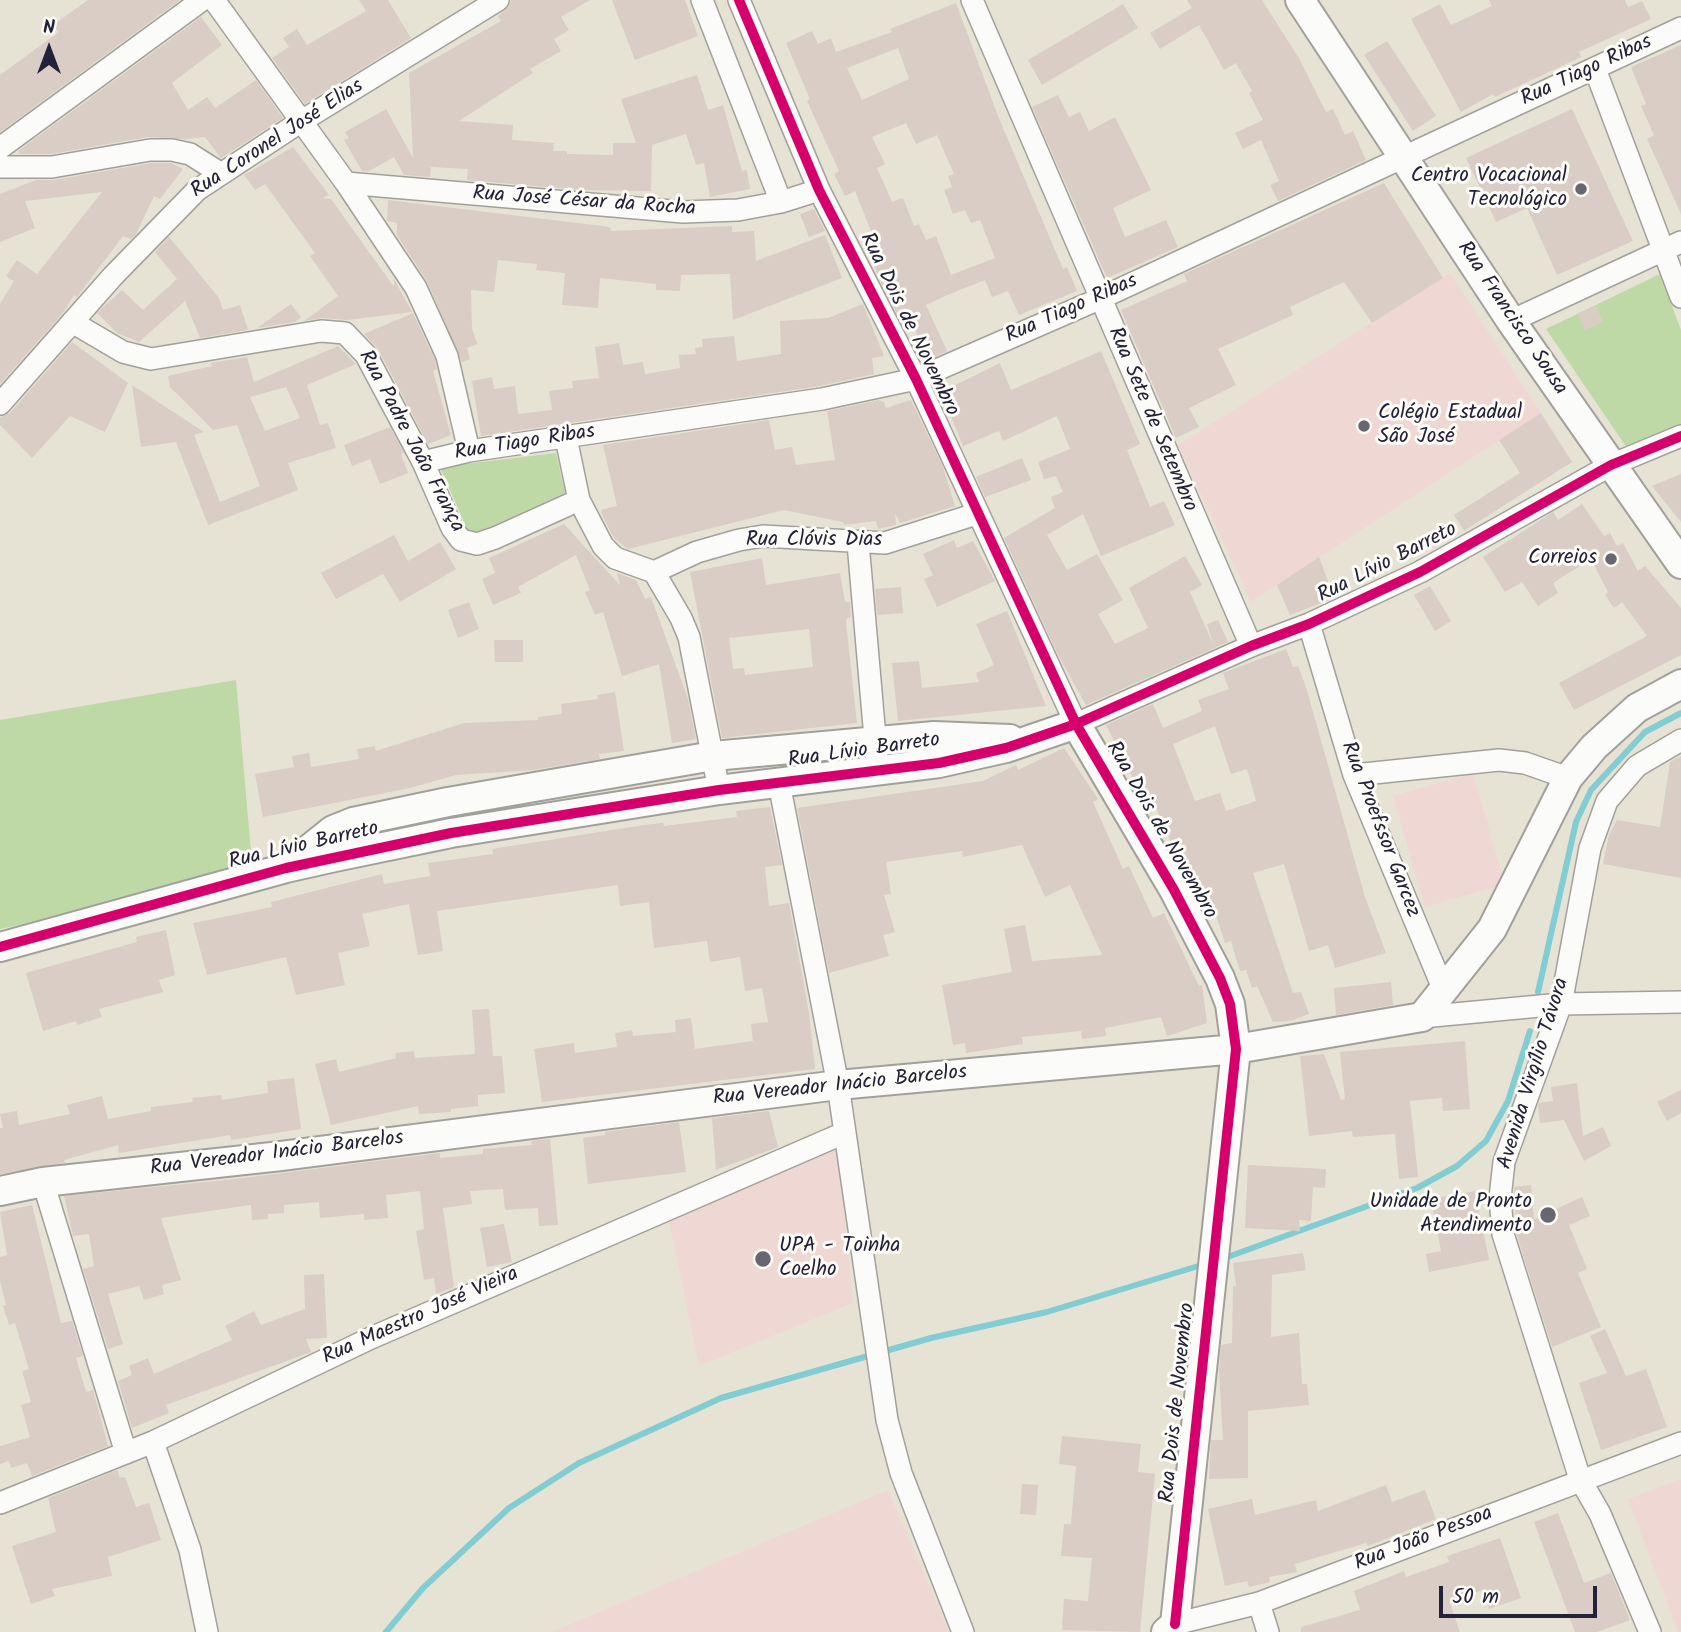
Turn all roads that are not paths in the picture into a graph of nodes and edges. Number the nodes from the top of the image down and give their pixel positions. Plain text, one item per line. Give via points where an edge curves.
1 (202, 0) edge
2 (214, 0) edge
3 (498, 0) edge
4 (702, 0) edge
5 (739, 0) edge
6 (971, 0) edge
7 (1300, 0) edge
8 (1681, 28) edge
9 (1595, 69) junction
10 (300, 122) junction
11 (0, 148) edge
12 (1404, 158) junction
13 (0, 167) edge
14 (220, 173) junction
15 (346, 183) junction
16 (819, 190) junction
17 (781, 202) junction
18 (1672, 247) edge
19 (1681, 297) edge
20 (1098, 299) junction
21 (1511, 321) junction
22 (72, 322) junction
23 (916, 379) junction
24 (0, 404) edge
25 (1681, 436) edge
26 (566, 438) junction
27 (469, 451) junction
28 (423, 462) junction
29 (1611, 465) junction
30 (579, 500) junction
31 (976, 514) junction
32 (858, 543) junction
33 (1681, 564) edge
34 (654, 572) junction
35 (1309, 624) junction
36 (1251, 646) junction
37 (1681, 684) edge
38 (1076, 724) junction
39 (877, 740) junction
40 (1026, 740) junction
41 (1681, 740) edge
42 (713, 756) junction
43 (878, 772) junction
44 (1354, 775) junction
45 (1568, 778) junction
46 (779, 783) junction
47 (719, 790) junction
48 (286, 868) junction
49 (0, 947) edge
50 (1444, 993) junction
51 (1681, 1002) edge
52 (1561, 1004) junction
53 (1422, 1017) junction
54 (1236, 1049) junction
55 (838, 1085) junction
56 (844, 1133) junction
57 (43, 1182) junction
58 (0, 1191) edge
59 (153, 1442) junction
60 (1681, 1443) edge
61 (126, 1453) junction
62 (1580, 1479) junction
63 (0, 1503) edge
64 (1259, 1603) junction
65 (1171, 1628) edge
66 (207, 1632) edge
67 (962, 1632) edge
68 (1268, 1632) edge
69 (1650, 1632) edge

1 - 11 street
2 - 10 street
3 - 10 street, Rua Coronel José Elias
4 - 17 street
5 - 16 street, Rua Dois de Novembro
6 - 20 street, Rua Sete de Setembro
7 - 12 street, Rua Francisco Sousa
8 - 9 street, Rua Tiago Ribas
9 - 12 street, Rua Tiago Ribas
9 - 18 street
10 - 14 street, Rua Coronel José Elias
10 - 15 street
12 - 20 street, Rua Tiago Ribas
12 - 21 street, Rua Francisco Sousa
13 - 14 street via 52,167 172,150 190,154
14 - 22 street, Rua Coronel José Elias via 169,216
15 - 17 street, Rua José César da Rocha via 683,212 738,210
15 - 27 street via 416,288 433,322 447,356
16 - 17 street, Rua José César da Rocha
16 - 23 street, Rua Dois de Novembro
18 - 19 street
18 - 21 street
20 - 23 street, Rua Tiago Ribas
20 - 36 street, Rua Sete de Setembro
21 - 29 street, Rua Francisco Sousa
22 - 24 street, Rua Coronel José Elias
22 - 28 street, Rua Padre João França via 123,352 151,359 321,331 345,332 366,355
23 - 26 street, Rua Tiago Ribas via 822,399
23 - 31 street, Rua Dois de Novembro
25 - 29 street, Rua Lívio Barreto
26 - 27 street, Rua Tiago Ribas
26 - 30 street
27 - 28 street, Rua Tiago Ribas
28 - 30 street, Rua Padre João França via 452,528 468,544 495,538
29 - 33 street, Rua Francisco Sousa
29 - 35 street, Rua Lívio Barreto via 1420,572
30 - 34 street via 609,554
31 - 32 street, Rua Clóvis Dias via 885,543
31 - 38 street, Rua Dois de Novembro
32 - 34 street, Rua Clóvis Dias via 763,536 713,546
32 - 39 street
34 - 42 street via 689,637
35 - 36 street, Rua Lívio Barreto
35 - 44 street, Rua Proefssor Garcez
36 - 38 street, Rua Lívio Barreto
37 - 45 street via 1637,708
38 - 40 street, Rua Lívio Barreto
38 - 54 street, Rua Dois de Novembro via 1220,978 1230,1004
39 - 40 street, Rua Lívio Barreto via 934,736
39 - 42 street, Rua Lívio Barreto
39 - 43 street
40 - 43 street, Rua Lívio Barreto via 972,757
41 - 52 street, Avenida Virgílio Távora via 1637,766 1607,801 1590,848
42 - 47 street
42 - 48 street, Rua Lívio Barreto via 353,822 314,842
43 - 46 street, Rua Lívio Barreto
44 - 45 street via 1499,760 1525,763
44 - 50 street, Rua Proefssor Garcez
45 - 50 street via 1492,929
46 - 47 street, Rua Lívio Barreto
46 - 55 street
47 - 48 street, Rua Lívio Barreto via 452,833
48 - 49 street, Rua Lívio Barreto
50 - 53 street
51 - 52 street, Rua Vereador Inácio Barcelos
52 - 53 street, Rua Vereador Inácio Barcelos
52 - 62 street, Avenida Virgílio Távora via 1504,1162 1500,1198 1503,1234
53 - 54 street, Rua Vereador Inácio Barcelos
54 - 55 street, Rua Vereador Inácio Barcelos
54 - 65 street, Rua Dois de Novembro
55 - 56 street
55 - 57 street, Rua Vereador Inácio Barcelos
56 - 59 street, Rua Maestro José Vieira via 371,1338
56 - 67 street via 887,1420 901,1474
57 - 58 street, Rua Vereador Inácio Barcelos
57 - 61 street
59 - 61 street, Rua Maestro José Vieira
59 - 66 street via 190,1550
60 - 62 street, Rua João Pessoa
61 - 63 street, Rua Maestro José Vieira
62 - 64 street, Rua João Pessoa
62 - 69 street, Avenida Virgílio Távora via 1600,1514
64 - 65 street, Rua João Pessoa
64 - 68 street

